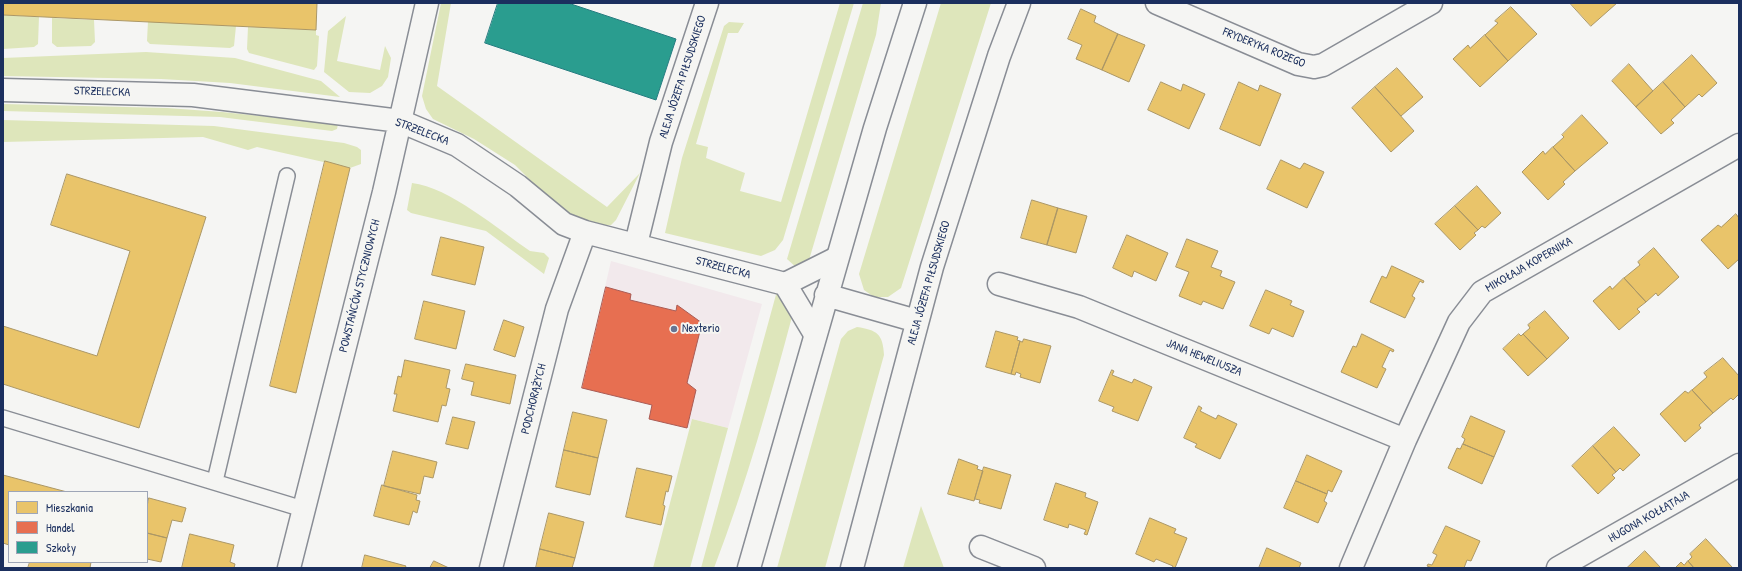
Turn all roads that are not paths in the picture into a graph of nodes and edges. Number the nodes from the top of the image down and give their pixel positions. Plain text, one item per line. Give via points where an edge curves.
1 (427, 3) edge
2 (707, 3) edge
3 (915, 3) edge
4 (1019, 3) edge
5 (1157, 3) edge
6 (1431, 3) edge
7 (3, 90) edge
8 (400, 121) junction
9 (1739, 145) edge
10 (287, 176) dead end
11 (585, 232) junction
12 (636, 244) junction
13 (837, 258) junction
14 (784, 284) junction
15 (999, 284) dead end
16 (826, 295) junction
17 (917, 321) junction
18 (815, 334) junction
19 (3, 418) edge
20 (1405, 440) junction
21 (1739, 466) edge
22 (214, 482) junction
23 (303, 509) junction
24 (982, 547) dead end
25 (289, 568) edge
26 (490, 568) edge
27 (749, 568) edge
28 (852, 568) edge
29 (1034, 568) edge
30 (1351, 568) edge
31 (1558, 568) edge

1 - 8 street, POWSTAŃCÓW STYCZNIOWYCH
2 - 12 street, ALEJA JÓZEFA PIŁSUDSKIEGO via 661,142
3 - 13 street
4 - 17 street, ALEJA JÓZEFA PIŁSUDSKIEGO via 999,56
5 - 6 street, FRYDERYKA ROZEGO via 1298,64 1314,67 1323,65
7 - 8 street, STRZELECKA via 193,95
8 - 11 street, STRZELECKA via 457,146 518,186 564,224
8 - 23 street, POWSTAŃCÓW STYCZNIOWYCH
9 - 20 street, MIKOŁAJA KOPERNIKA via 1482,292 1459,322
10 - 22 lane
11 - 12 street, STRZELECKA
11 - 26 street, PODCHORĄŻYCH via 557,309
12 - 14 street, STRZELECKA
13 - 14 street
13 - 16 street
14 - 18 street
15 - 20 street, JANA HEWELIUSZA via 1079,307
16 - 17 street
16 - 18 street
17 - 28 street, ALEJA JÓZEFA PIŁSUDSKIEGO
18 - 27 street
19 - 22 lane
20 - 30 street, MIKOŁAJA KOPERNIKA
21 - 31 street, HUGONA KOŁŁĄTAJA
22 - 23 lane
23 - 25 street, POWSTAŃCÓW STYCZNIOWYCH
24 - 29 street

